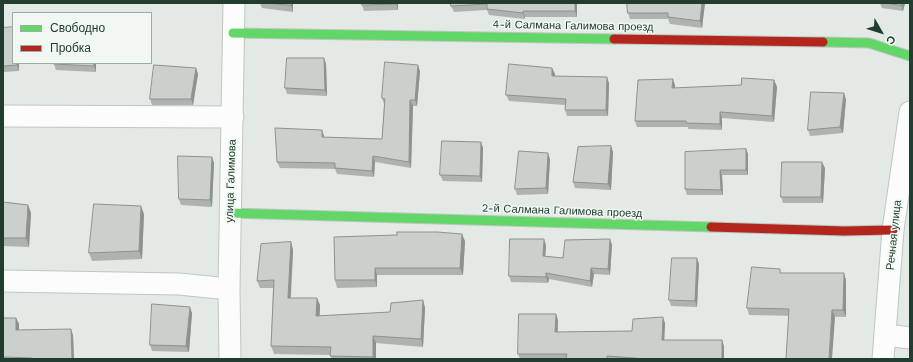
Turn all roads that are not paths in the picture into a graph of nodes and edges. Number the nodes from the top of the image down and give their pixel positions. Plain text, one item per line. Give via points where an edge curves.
1 (234, 3) edge
2 (233, 33) junction
3 (910, 56) edge
4 (910, 112) edge
5 (3, 116) edge
6 (233, 117) junction
7 (230, 213) junction
8 (893, 230) junction
9 (3, 281) edge
10 (229, 289) junction
11 (886, 335) junction
12 (910, 338) edge
13 (230, 359) edge
14 (883, 359) edge

1 - 2 street, улица Галимова
2 - 3 street, 4-й Салмана Галимова проезд via 869,43
2 - 6 street, улица Галимова
4 - 8 street, Речная улица
5 - 6 street
6 - 7 street, улица Галимова
7 - 8 street, 2-й Салмана Галимова проезд via 836,231
7 - 10 street, улица Галимова
8 - 11 street, Речная улица
9 - 10 street via 180,284
10 - 13 street, улица Галимова
11 - 12 street
11 - 14 street, Речная улица

